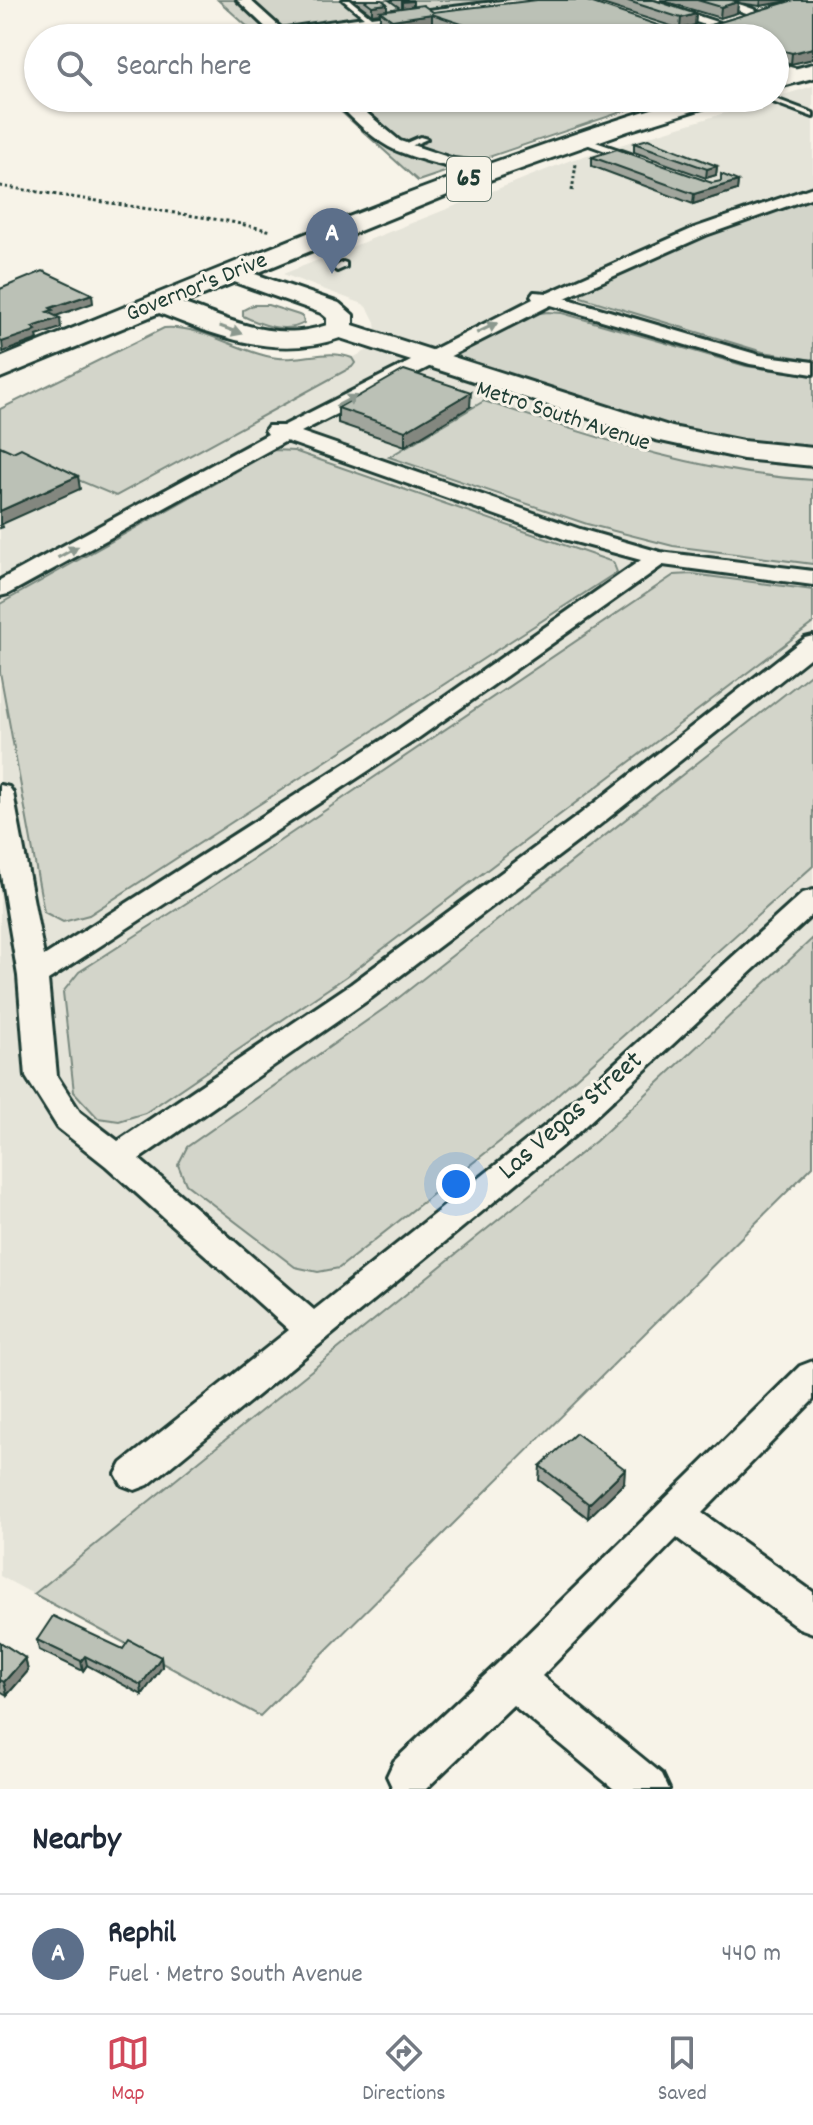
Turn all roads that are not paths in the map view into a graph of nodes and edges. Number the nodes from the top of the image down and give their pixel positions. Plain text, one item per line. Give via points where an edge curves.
1 (243, 0) edge
2 (346, 0) edge
3 (527, 0) edge
4 (636, 0) edge
5 (714, 0) edge
6 (514, 1) edge
7 (390, 7) edge
8 (400, 15) junction
9 (370, 19) junction
10 (269, 24) edge
11 (340, 24) edge
12 (716, 24) edge
13 (723, 24) edge
14 (789, 106) edge
15 (356, 112) edge
16 (385, 112) edge
17 (667, 112) edge
18 (813, 115) edge
19 (423, 139) junction
20 (581, 139) junction
21 (401, 147) junction
22 (636, 159) edge
23 (494, 169) junction
24 (813, 181) edge
25 (813, 192) edge
26 (232, 273) junction
27 (525, 292) junction
28 (548, 299) junction
29 (158, 304) junction
30 (329, 334) junction
31 (405, 359) junction
32 (813, 368) edge
33 (0, 369) edge
34 (263, 425) junction
35 (285, 434) junction
36 (813, 457) edge
37 (813, 471) edge
38 (659, 558) junction
39 (0, 569) edge
40 (813, 578) edge
41 (0, 589) edge
42 (813, 643) edge
43 (0, 793) edge
44 (813, 899) edge
45 (33, 976) junction
46 (117, 1158) junction
47 (314, 1331) junction
48 (813, 1376) edge
49 (135, 1474) dead end
50 (676, 1516) junction
51 (813, 1615) edge
52 (512, 1678) junction
53 (409, 1776) dead end
54 (647, 1789) edge

1 - 10 street
2 - 9 lane
3 - 6 lane
4 - 12 street
5 - 13 street via 768,12
6 - 8 lane
7 - 8 lane
8 - 9 lane
9 - 11 lane
14 - 18 lane
15 - 21 street
16 - 19 street
17 - 20 main road, Governor's Drive / 65
19 - 21 lane
19 - 23 street via 476,155
20 - 22 lane
20 - 23 main road, Governor's Drive / 65
21 - 23 street
23 - 26 main road, Governor's Drive / 65
24 - 27 street via 692,220
25 - 28 street via 708,228
26 - 29 main road, Governor's Drive / 65
26 - 30 street, Metro South Avenue via 330,308 340,315
27 - 28 street
27 - 31 street
31 -> 28 street
28 - 32 street via 757,360
29 -> 30 street, Metro South Avenue via 266,341
29 - 33 main road, Governor's Drive / 65
30 - 31 street, Metro South Avenue
31 - 34 street
35 -> 31 street
31 - 36 street, Metro South Avenue via 708,444
31 - 37 street, Metro South Avenue via 696,457
34 - 35 street
34 - 39 street
35 - 38 street via 572,534
41 -> 35 street
38 - 40 street
38 - 45 street via 408,734
42 - 46 street via 361,991
43 - 45 street
44 - 47 street, Las Vegas Street via 562,1129
45 - 46 street via 42,1077 69,1120
46 - 47 street
47 - 49 street, Las Vegas Street
48 - 50 street
50 - 51 street
50 - 52 street
52 - 53 street
52 - 54 street

